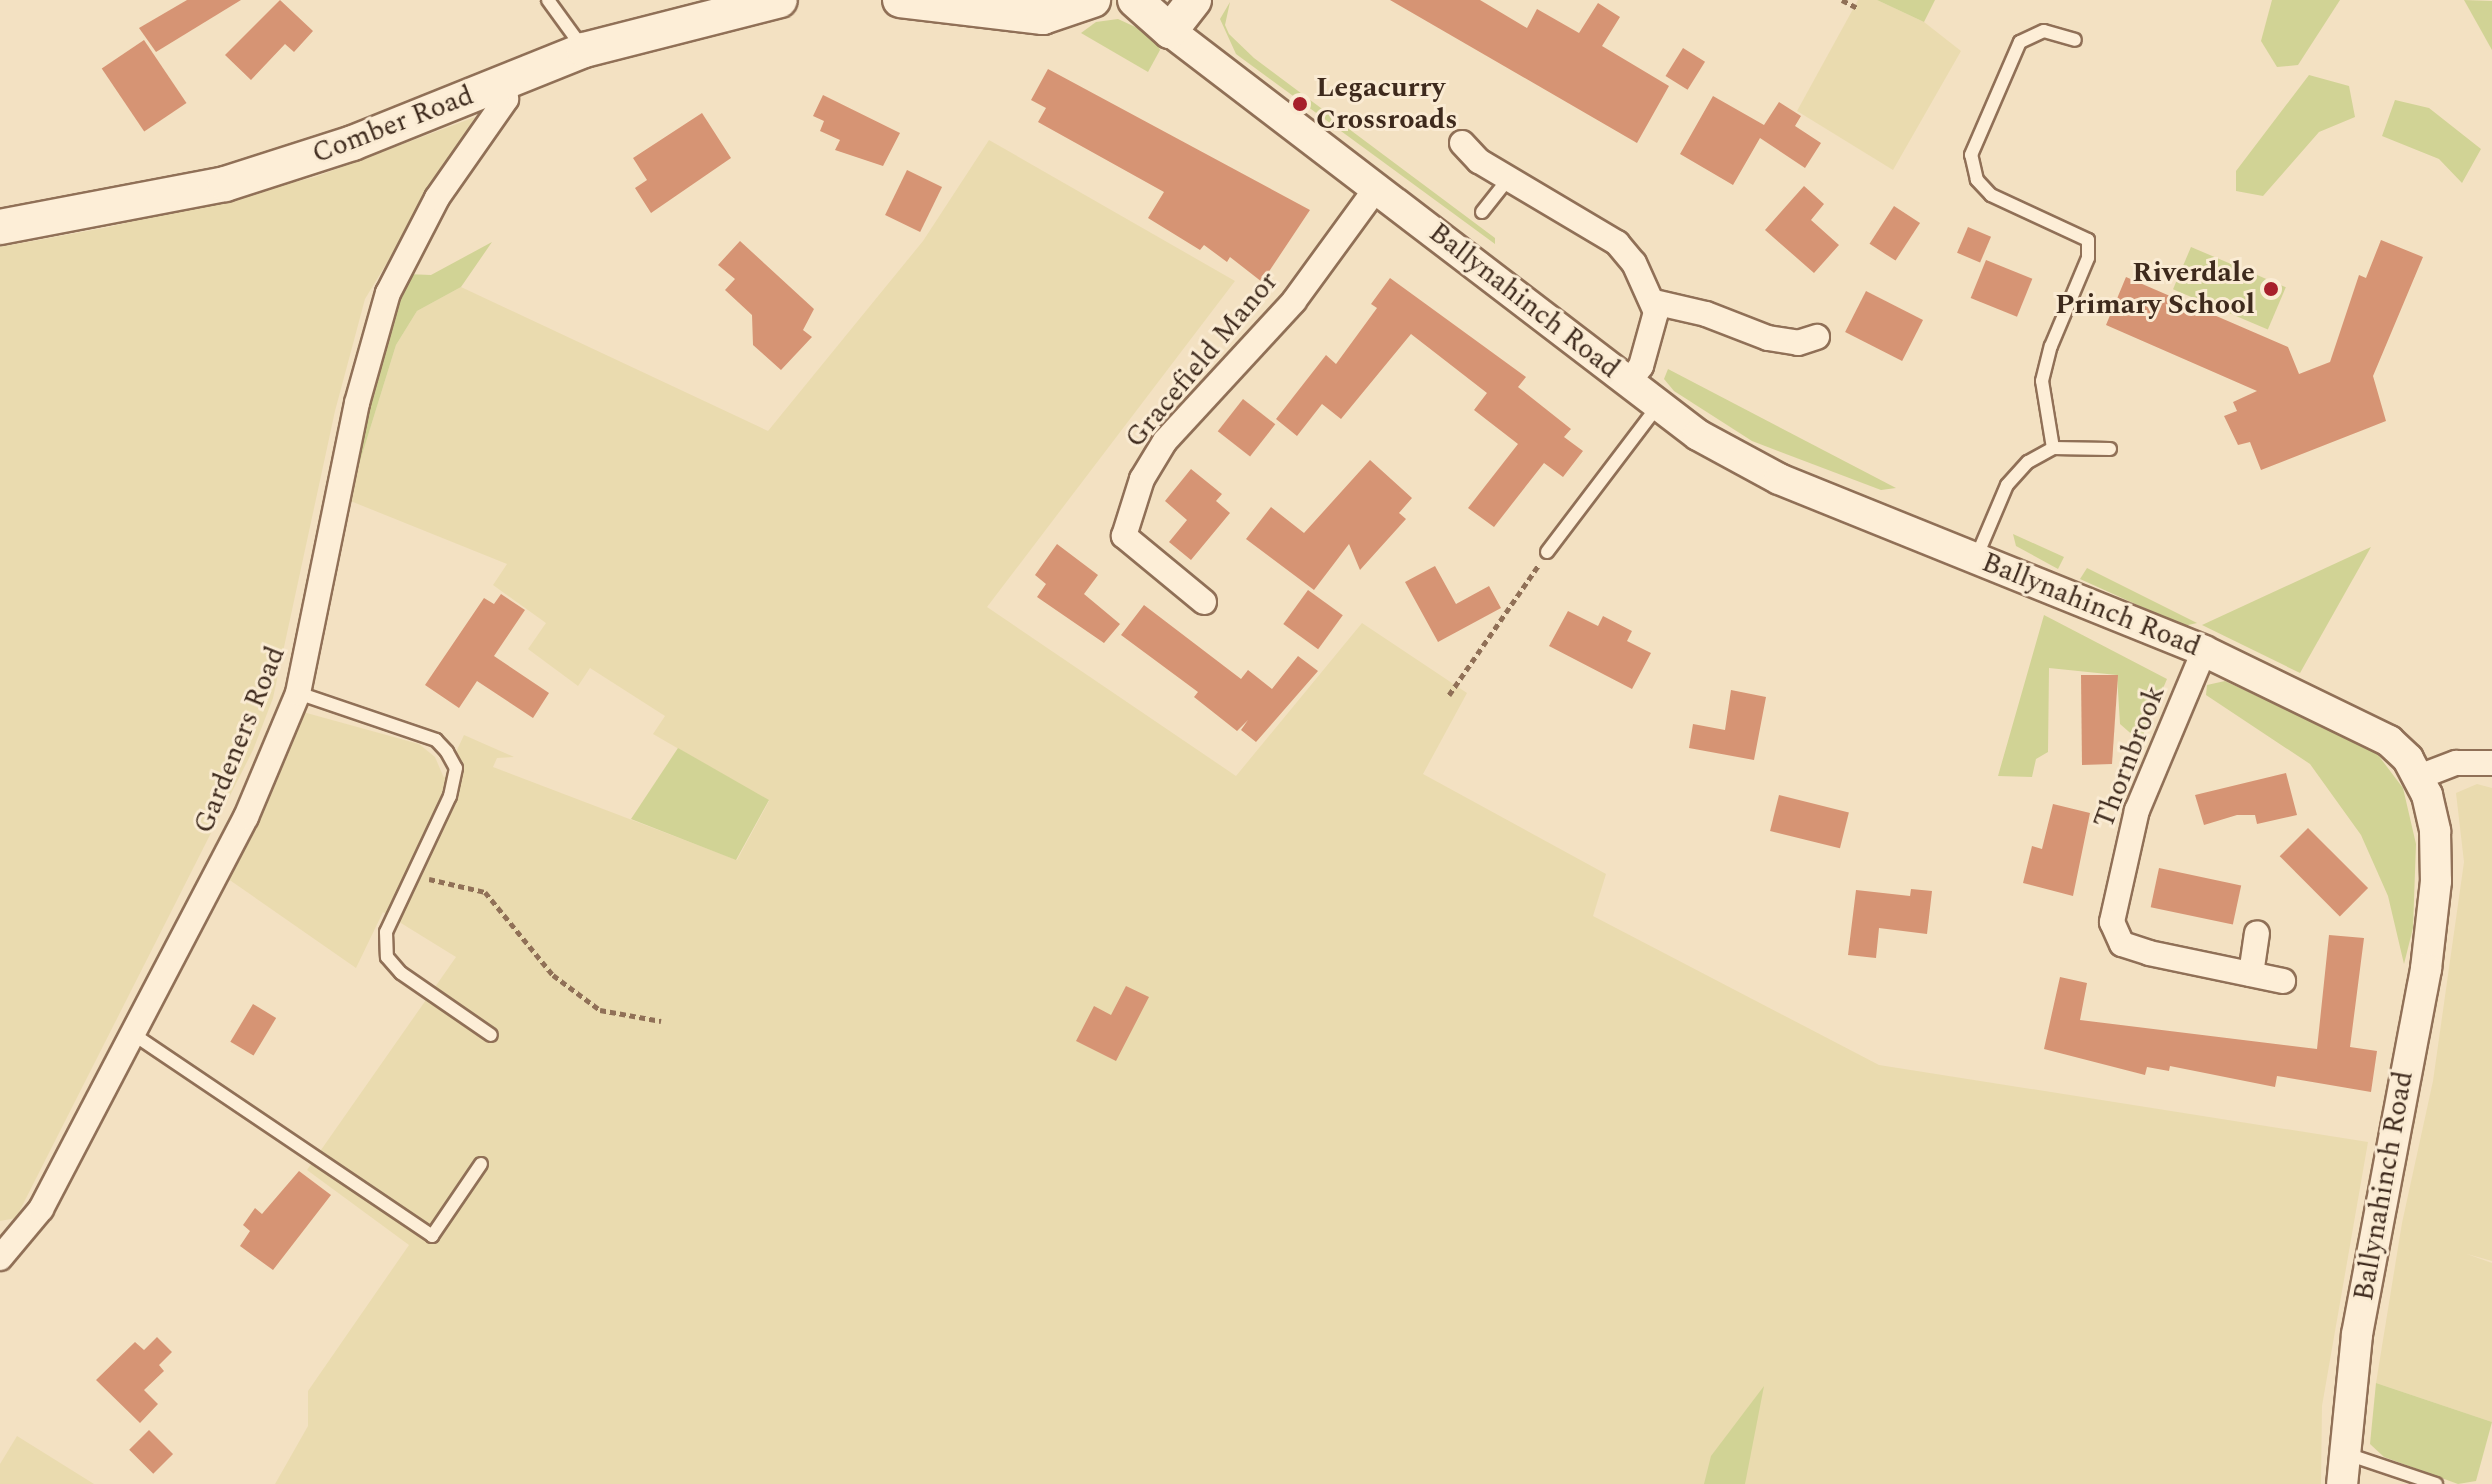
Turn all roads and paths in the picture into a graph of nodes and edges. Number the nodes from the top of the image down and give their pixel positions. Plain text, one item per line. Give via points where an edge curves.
1 (548, 0) edge
2 (780, 0) edge
3 (900, 0) edge
4 (1093, 0) edge
5 (1135, 0) edge
6 (1194, 0) edge
7 (1842, 0) edge
8 (1858, 8) dead end
9 (1170, 31) junction
10 (2075, 40) dead end
11 (584, 50) junction
12 (503, 83) junction
13 (1462, 143) dead end
14 (1509, 178) junction
15 (1377, 187) junction
16 (1482, 212) dead end
17 (0, 227) edge
18 (1654, 302) junction
19 (1817, 337) dead end
20 (1628, 383) junction
21 (1658, 406) junction
22 (2053, 448) junction
23 (2110, 449) dead end
24 (1547, 552) joint
25 (1976, 558) junction
26 (1204, 602) dead end
27 (2204, 651) junction
28 (298, 693) junction
29 (1449, 695) dead end
30 (2492, 763) edge
31 (2419, 777) junction
32 (413, 875) junction
33 (2257, 933) dead end
34 (2251, 974) junction
35 (2283, 981) dead end
36 (661, 1021) dead end
37 (133, 1034) junction
38 (491, 1035) dead end
39 (481, 1164) dead end
40 (0, 1258) edge
41 (2344, 1453) junction
42 (2342, 1484) edge
43 (2436, 1484) edge

1 - 11 lane
2 - 11 main road, Comber Road
3 - 4 main road via 1043,17
5 - 9 main road
6 - 9 main road
7 - 8 path
9 - 15 street, Ballynahinch Road
10 - 22 lane via 2044,31 2020,42 1971,155 1977,180 1991,195 2088,240 2088,258 2042,381
11 - 12 main road, Comber Road
12 - 17 main road, Comber Road via 353,143 225,184
12 - 28 street, Gardeners Road via 506,99 437,198 388,293 357,403
13 - 14 street via 1479,161
14 - 16 lane
14 - 18 street via 1617,243 1649,286
15 - 20 street, Ballynahinch Road
15 - 26 street, Gracefield Manor via 1294,301 1165,441 1142,479 1124,536
18 - 19 street via 1706,314 1768,338 1798,343
18 - 20 street via 1651,342
20 - 21 street, Ballynahinch Road
21 - 24 lane
21 - 25 street, Ballynahinch Road via 1779,479
22 - 23 lane
22 - 25 lane via 2028,462 2007,485
24 - 29 path
25 - 27 street, Ballynahinch Road
27 - 31 street, Ballynahinch Road via 2389,741
27 - 34 street, Thornbrook via 2137,810 2112,922 2122,944
28 - 32 lane via 436,740 447,752 456,768 450,796
28 - 37 street, Gardeners Road via 246,817
30 - 31 street via 2456,763
31 - 41 street, Ballynahinch Road via 2435,831 2436,881 2426,969 2357,1335
32 - 36 path via 485,892 553,975 600,1010
32 - 38 lane via 386,932 387,957 401,973
33 - 34 street
34 - 35 street, Thornbrook
37 - 39 lane via 432,1236
37 - 40 street, Gardeners Road via 41,1209
41 - 42 street, Ballynahinch Road
41 - 43 lane

